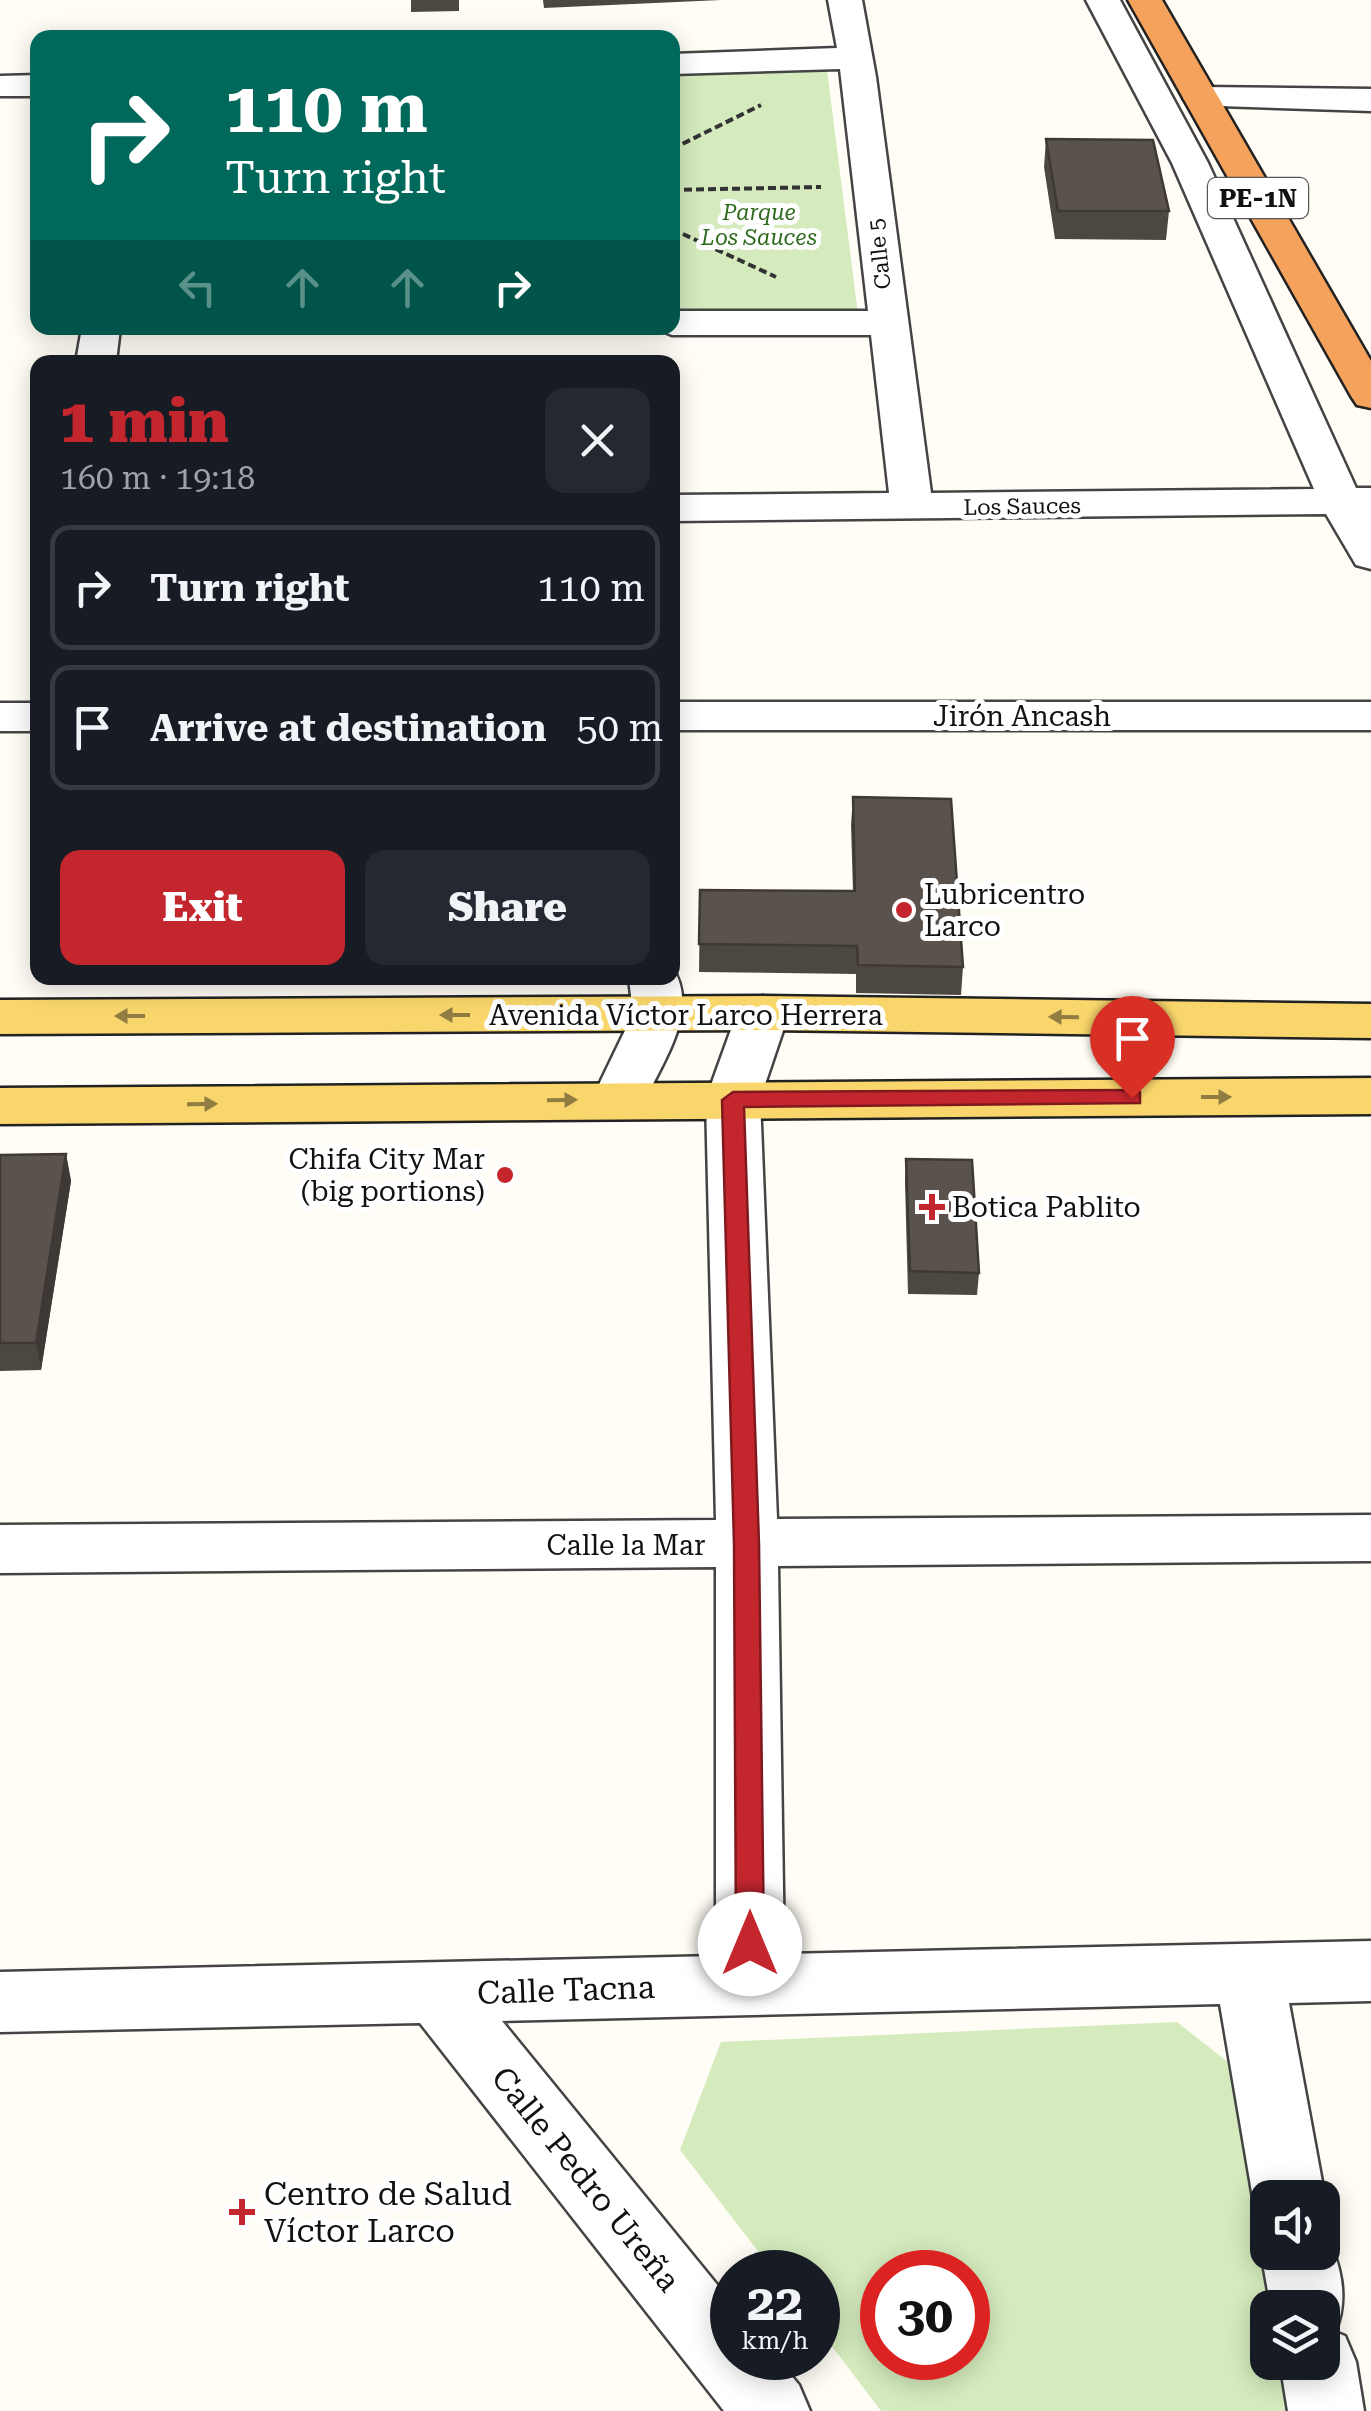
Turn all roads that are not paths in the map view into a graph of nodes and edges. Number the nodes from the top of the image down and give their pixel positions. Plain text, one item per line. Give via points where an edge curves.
1 (844, 0) edge
2 (1102, 0) edge
3 (1145, 0) edge
4 (856, 58) junction
5 (680, 64) edge
6 (30, 85) edge
7 (0, 86) edge
8 (1201, 98) junction
9 (1371, 100) edge
10 (680, 323) edge
11 (887, 323) junction
12 (1368, 386) edge
13 (1356, 502) edge
14 (680, 508) edge
15 (912, 508) junction
16 (1371, 556) edge
17 (680, 716) edge
18 (1371, 716) edge
19 (0, 717) edge
20 (30, 718) edge
21 (657, 996) edge
22 (762, 1013) junction
23 (0, 1016) edge
24 (1371, 1020) edge
25 (1371, 1096) edge
26 (619, 1099) junction
27 (733, 1100) junction
28 (0, 1106) edge
29 (1371, 1538) edge
30 (747, 1544) junction
31 (0, 1548) edge
32 (1371, 1971) edge
33 (1250, 1975) junction
34 (750, 1984) junction
35 (438, 1994) junction
36 (0, 2002) edge
37 (1286, 2180) edge
38 (1321, 2380) edge
39 (772, 2411) edge
40 (1326, 2411) edge

1 - 4 street, Calle 5
2 - 13 street
3 - 8 highway, PE-1N
4 - 5 street
4 - 11 street, Calle 5
6 - 7 street
8 - 9 street
8 - 12 highway, PE-1N
10 - 11 street
11 - 15 street, Calle 5
13 - 15 street, Los Sauces
13 - 16 street
14 - 15 street, Los Sauces
17 - 18 street, Jirón Ancash
19 - 20 street
21 - 22 main road, Avenida Víctor Larco Herrera
21 -> 23 main road, Avenida Víctor Larco Herrera
21 - 26 street
24 -> 22 main road, Avenida Víctor Larco Herrera
22 - 27 street
27 -> 25 main road
26 - 27 main road
28 -> 26 main road
27 - 30 street
29 - 30 street, Calle la Mar
30 - 31 street, Calle la Mar
30 - 34 street
32 - 33 street, Calle Tacna
33 - 34 street, Calle Tacna
33 - 37 street
34 - 35 street, Calle Tacna
35 - 36 street, Calle Tacna
35 - 39 street, Calle Pedro Ureña
38 - 40 street

